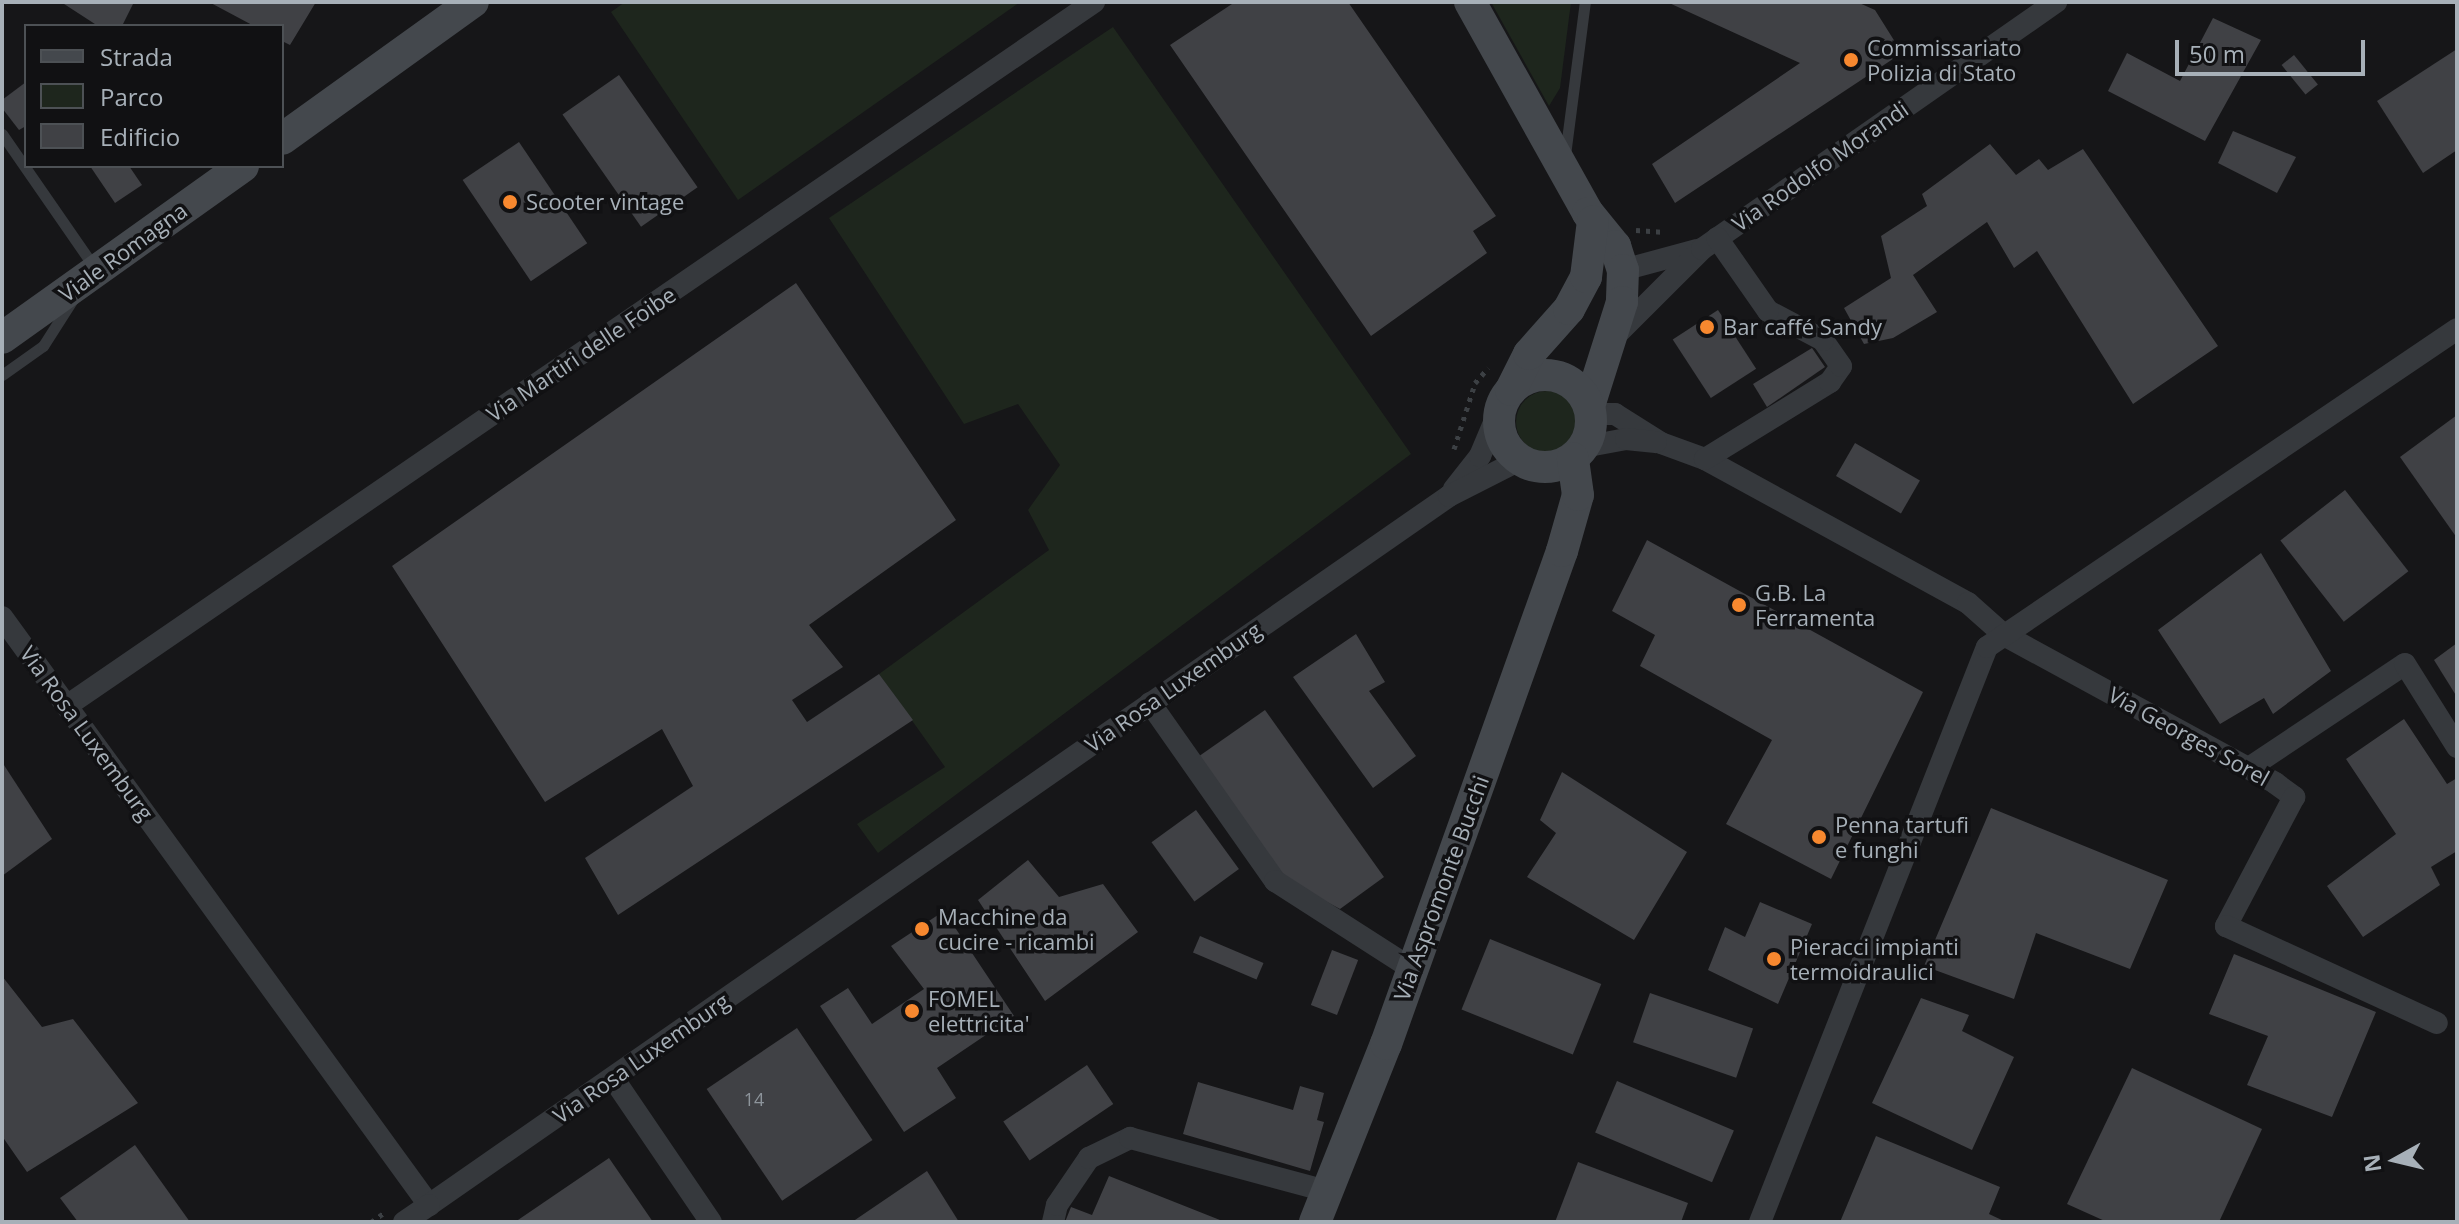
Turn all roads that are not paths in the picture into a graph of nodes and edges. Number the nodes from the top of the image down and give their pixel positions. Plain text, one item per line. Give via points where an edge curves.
1 (473, 2) edge
2 (1094, 2) edge
3 (1470, 2) edge
4 (1585, 2) edge
5 (2056, 2) edge
6 (2, 134) edge
7 (284, 138) edge
8 (1564, 164) junction
9 (240, 168) edge
10 (1614, 240) junction
11 (1710, 244) junction
12 (88, 277) junction
13 (1569, 309) junction
14 (2457, 329) edge
15 (2, 338) edge
16 (1611, 341) junction
17 (2, 375) edge
18 (1506, 398) junction
19 (1590, 410) junction
20 (1661, 443) junction
21 (1578, 452) junction
22 (1705, 459) junction
23 (1527, 463) junction
24 (1449, 496) junction
25 (1562, 551) junction
26 (2, 617) edge
27 (2004, 635) junction
28 (1150, 703) junction
29 (68, 705) junction
30 (2457, 747) edge
31 (2249, 768) junction
32 (1412, 969) junction
33 (2437, 1023) dead end
34 (613, 1078) junction
35 (1327, 1191) junction
36 (424, 1197) junction
37 (404, 1222) edge
38 (711, 1222) edge
39 (1053, 1222) edge
40 (1315, 1222) edge
41 (1760, 1222) edge

1 - 7 street
2 - 29 street, Via Martiri delle Foibe
3 - 8 street
4 - 8 lane
5 - 11 street, Via Rodolfo Morandi
6 - 12 lane
8 - 10 street
9 - 12 street, Viale Romagna
10 - 11 street, Via Rodolfo Morandi via 1661,260
10 - 13 street
10 - 13 street
10 - 16 street, Via Aspromonte Bucchi via 1622,302
11 - 16 street, Via Rodolfo Morandi via 1650,295
11 - 22 street via 1768,311 1823,340 1841,366 1830,382
12 - 15 street, Viale Romagna
12 - 17 lane via 43,346
13 - 18 street via 1529,354
14 - 27 street
16 - 19 street, Via Aspromonte Bucchi
18 - 19 street via 1538,375 1554,376 1581,392
18 - 23 street, Via Aspromonte Bucchi via 1501,436
18 - 24 street, Via Rosa Luxemburg via 1480,456
19 - 20 street, Via Georges Sorel via 1615,414
19 - 21 street, Via Aspromonte Bucchi
20 - 21 street, Via Georges Sorel via 1626,439
20 - 22 street, Via Georges Sorel
21 - 23 street via 1562,465
21 - 25 street, Via Aspromonte Bucchi via 1578,495
22 - 27 street, Via Georges Sorel via 1968,603
23 - 24 street, Via Rosa Luxemburg
23 - 25 street, Via Aspromonte Bucchi via 1556,506
24 - 28 street, Via Rosa Luxemburg
25 - 32 street, Via Aspromonte Bucchi
26 - 29 street, Via Rosa Luxemburg
27 - 31 street, Via Georges Sorel
27 - 41 street via 1987,647
28 - 32 street via 1275,881
28 - 34 street, Via Rosa Luxemburg
29 - 36 street, Via Rosa Luxemburg
30 - 31 street via 2405,664
31 - 33 street, Via Georges Sorel via 2294,797 2226,926
32 - 35 street, Via Aspromonte Bucchi
34 - 36 street, Via Rosa Luxemburg
34 - 38 street
35 - 39 street via 1130,1138 1089,1158 1057,1205
35 - 40 street, Via Aspromonte Bucchi
36 - 37 street

